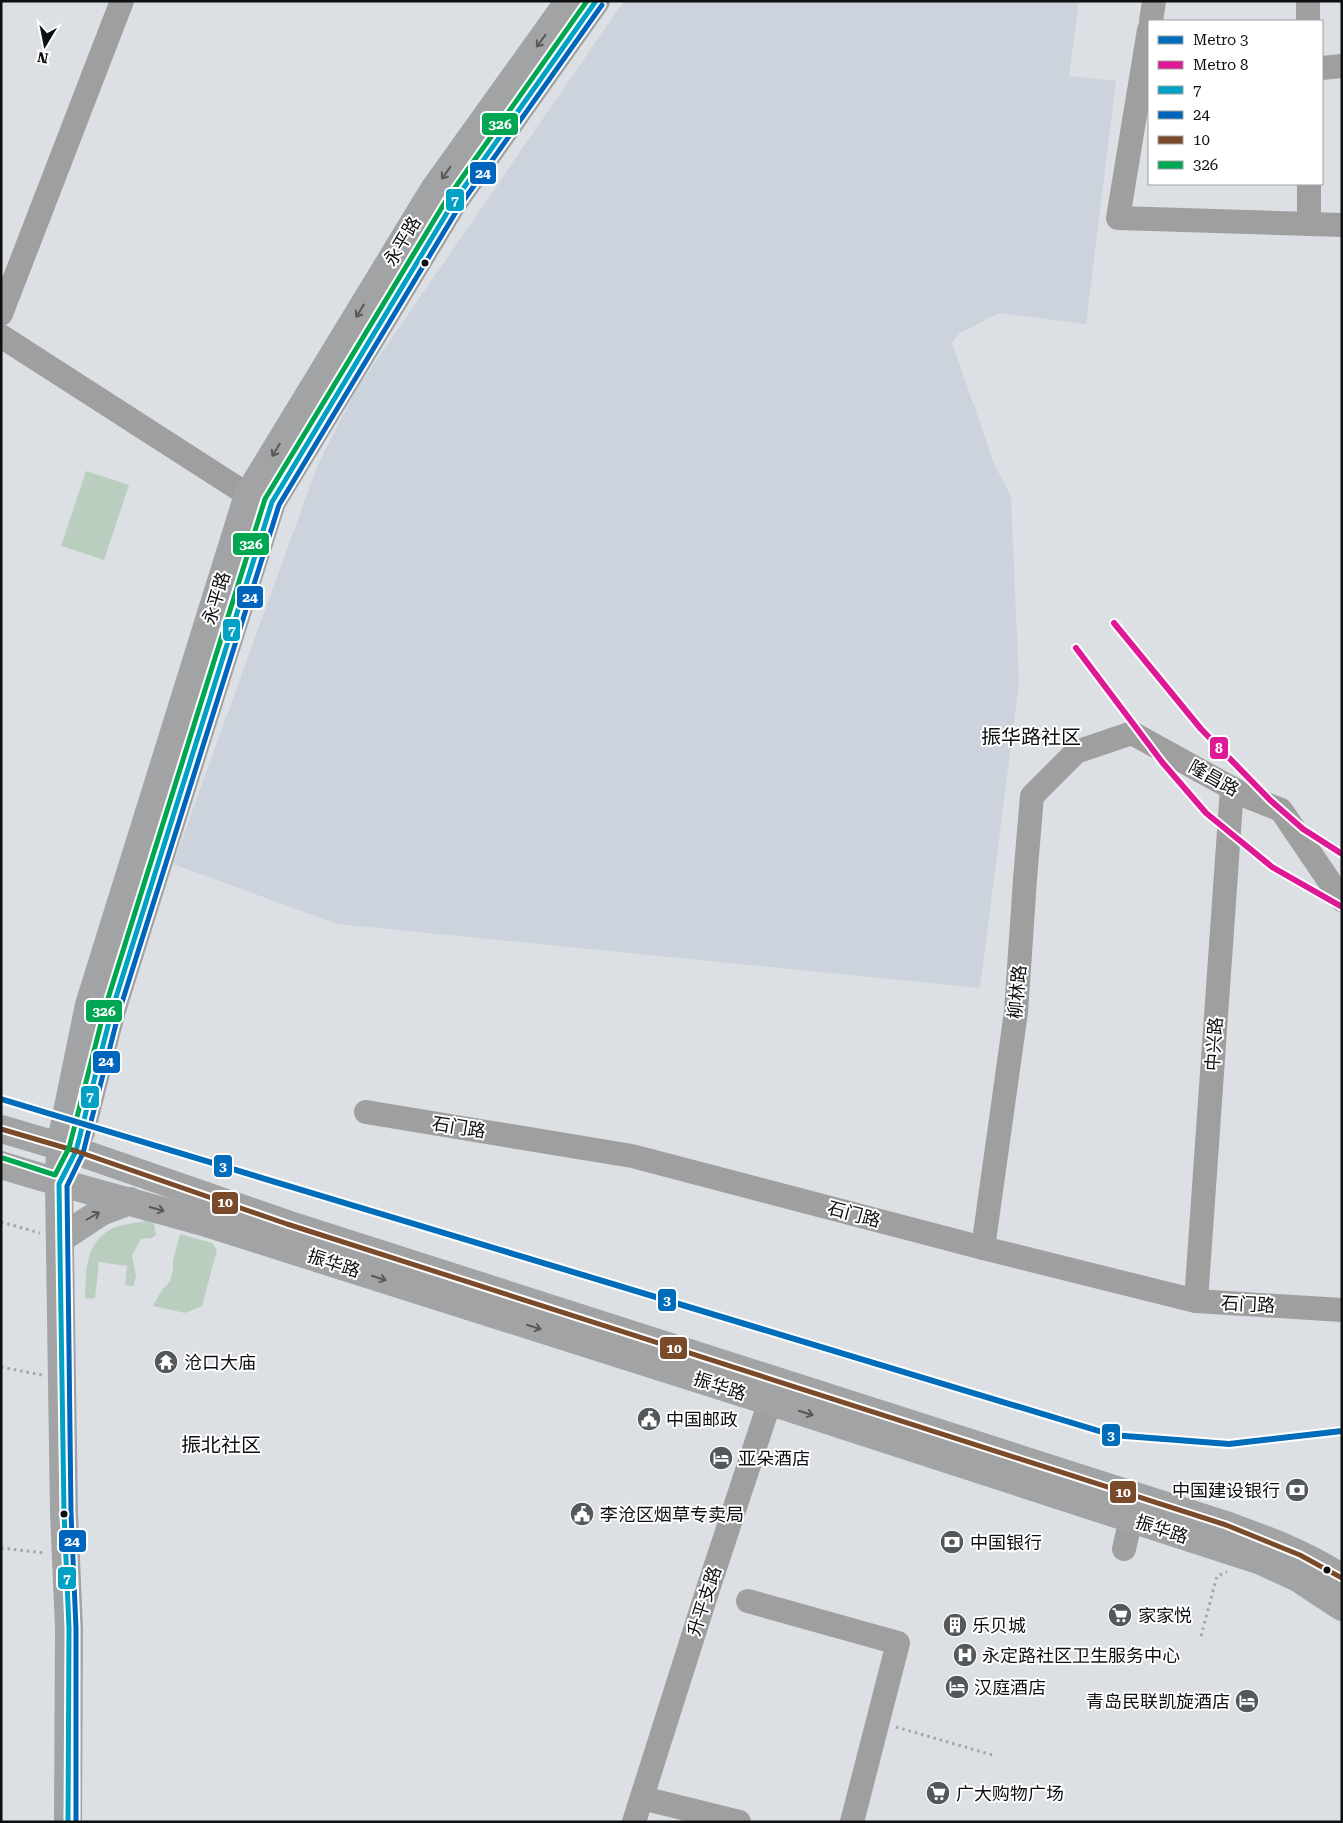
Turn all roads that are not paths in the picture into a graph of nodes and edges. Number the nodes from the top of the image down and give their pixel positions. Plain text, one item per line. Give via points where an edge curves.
1 (122, 1) edge
2 (569, 1) edge
3 (596, 1) edge
4 (1154, 1) edge
5 (1308, 1) edge
6 (1151, 20) edge
7 (1308, 20) edge
8 (1148, 41) edge
9 (1342, 66) edge
10 (1323, 68) edge
11 (1309, 185) edge
12 (1309, 224) junction
13 (1342, 225) edge
14 (1, 314) edge
15 (1, 336) edge
16 (260, 498) junction
17 (1076, 752) joint
18 (1232, 788) junction
19 (1342, 900) edge
20 (366, 1112) dead end
21 (1, 1129) edge
22 (68, 1148) junction
23 (1, 1165) edge
24 (59, 1184) junction
25 (130, 1201) junction
26 (60, 1239) junction
27 (982, 1248) junction
28 (1196, 1301) junction
29 (1342, 1310) edge
30 (774, 1391) junction
31 (1131, 1519) junction
32 (1124, 1549) dead end
33 (1342, 1578) edge
34 (748, 1601) dead end
35 (1342, 1607) edge
36 (642, 1798) junction
37 (68, 1822) edge
38 (634, 1822) edge
39 (739, 1822) edge
40 (852, 1822) edge

1 - 14 street
2 -> 16 main road, 永平路 via 433,191
3 - 16 main road, 永平路 via 453,203
4 - 6 street
5 - 7 street
8 - 12 street via 1118,218
9 - 10 street
11 - 12 street
12 - 13 street
15 - 16 street
16 - 22 main road, 永平路 via 89,1005
17 - 18 street, 隆昌路 via 1132,733
17 - 27 street, 柳林路 via 1032,796 1016,1012
18 - 19 street, 隆昌路 via 1281,810
18 - 28 street, 中兴路
20 - 27 street, 石门路 via 632,1156
21 - 22 main road, 振华路
22 - 24 main road, 永平路
22 - 30 main road, 振华路
23 - 24 main road, 振华路
24 - 25 main road, 振华路
24 - 26 main road, 永平路
26 -> 25 main road via 101,1212
25 -> 30 main road, 振华路
26 - 37 main road, 永平路 via 69,1628
27 - 28 street, 石门路
28 - 29 street, 石门路
30 -> 31 main road, 振华路
30 - 33 main road, 振华路 via 1226,1525 1283,1546
30 - 36 street, 升平支路
31 - 32 street
31 - 35 main road, 振华路 via 1261,1561 1298,1578
34 - 40 street via 898,1643
36 - 38 street, 升平支路
36 - 39 street

